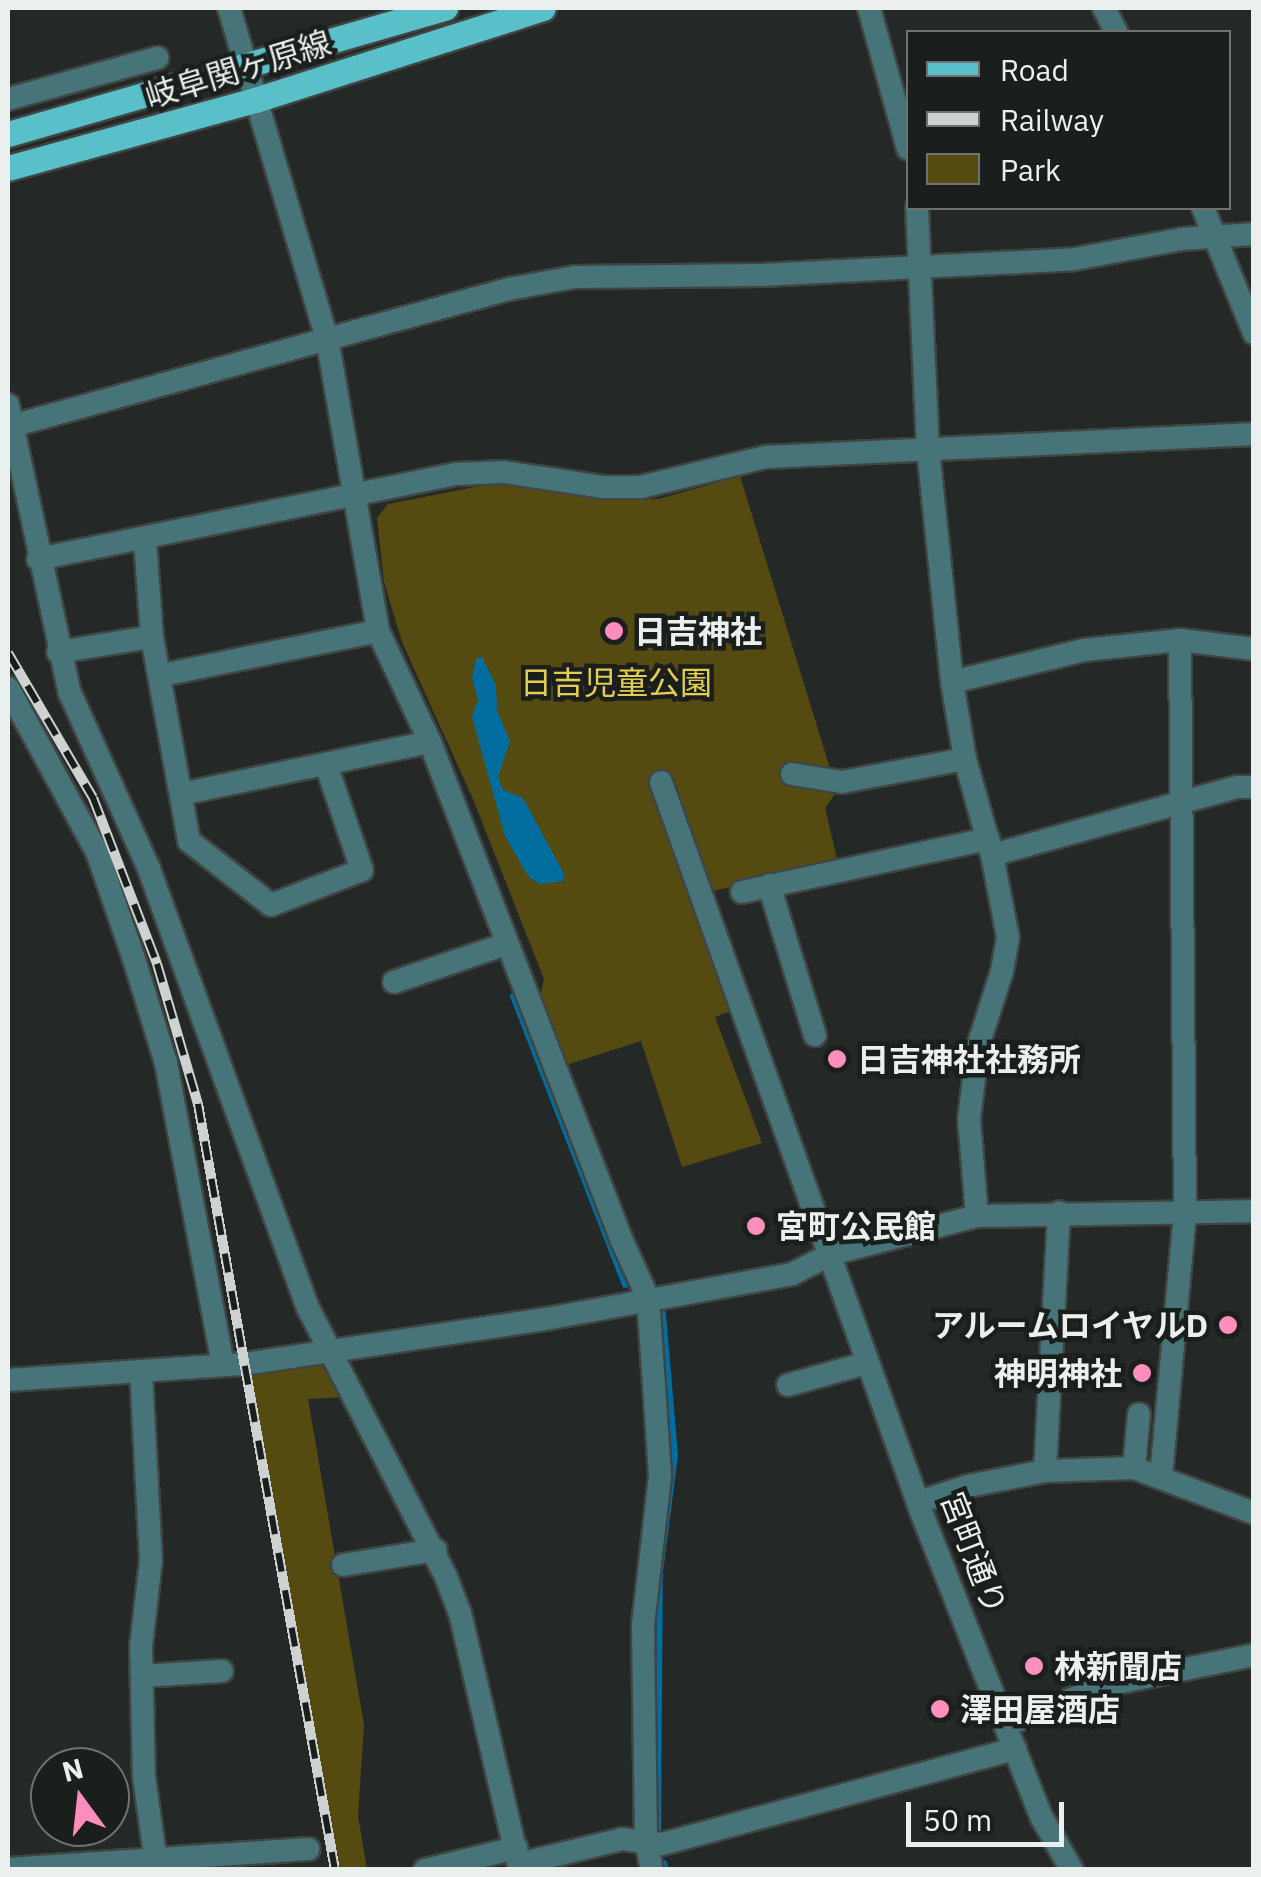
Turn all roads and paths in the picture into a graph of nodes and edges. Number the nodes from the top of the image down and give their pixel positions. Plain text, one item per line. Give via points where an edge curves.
1 (229, 8) edge
2 (543, 8) edge
3 (869, 8) edge
4 (433, 9) edge
5 (157, 58) dead end
6 (246, 65) junction
7 (8, 99) edge
8 (255, 100) junction
9 (8, 134) edge
10 (906, 143) edge
11 (8, 168) edge
12 (917, 210) edge
13 (1204, 210) edge
14 (1254, 234) edge
15 (1217, 236) junction
16 (922, 266) junction
17 (1254, 333) edge
18 (327, 338) junction
19 (9, 419) edge
20 (1254, 434) edge
21 (928, 449) junction
22 (354, 493) junction
23 (145, 540) junction
24 (38, 560) junction
25 (378, 632) junction
26 (152, 637) junction
27 (1180, 640) junction
28 (1254, 649) edge
29 (58, 652) junction
30 (162, 674) junction
31 (952, 682) junction
32 (8, 688) edge
33 (430, 742) junction
34 (965, 759) junction
35 (326, 764) junction
36 (792, 774) dead end
37 (661, 782) dead end
38 (1254, 788) edge
39 (182, 794) junction
40 (1179, 804) junction
41 (990, 847) junction
42 (770, 885) junction
43 (742, 892) dead end
44 (506, 944) junction
45 (394, 982) dead end
46 (815, 1035) dead end
47 (1254, 1211) edge
48 (1059, 1212) junction
49 (1185, 1214) junction
50 (977, 1216) junction
51 (832, 1254) junction
52 (648, 1298) junction
53 (331, 1354) junction
54 (868, 1362) junction
55 (223, 1366) junction
56 (141, 1371) junction
57 (8, 1380) edge
58 (788, 1385) dead end
59 (1139, 1414) dead end
60 (1134, 1468) junction
61 (1045, 1471) junction
62 (1161, 1476) junction
63 (918, 1502) junction
64 (1254, 1513) edge
65 (436, 1550) junction
66 (343, 1565) dead end
67 (1254, 1655) edge
68 (222, 1671) dead end
69 (142, 1676) junction
70 (1006, 1725) junction
71 (1015, 1749) junction
72 (646, 1842) junction
73 (308, 1849) dead end
74 (518, 1860) edge
75 (271, 1861) edge
76 (156, 1865) edge
77 (8, 1869) edge
78 (425, 1870) edge
79 (652, 1870) edge
80 (1072, 1870) edge

1 - 6 street
2 - 8 main road, 岐阜関ヶ原線
3 - 10 street
4 - 6 main road, 岐阜関ヶ原線
5 - 7 street
6 - 8 street
6 - 9 main road, 岐阜関ヶ原線
8 - 11 main road, 岐阜関ヶ原線
8 - 18 street
12 - 16 street
13 - 15 street
14 - 15 street
15 - 16 street via 1075,259
15 - 17 street
16 - 18 street via 575,277
16 - 21 street
18 - 19 street
18 - 22 street
19 - 24 street
20 - 21 street
21 - 22 street via 766,457 641,487 504,472
21 - 31 street
22 - 23 street
22 - 25 street
23 - 24 street
23 - 26 street
24 - 29 street
25 - 30 street
25 - 33 street
26 - 29 street
26 - 30 street
27 - 28 street
27 - 31 street via 1084,650
27 - 40 street
29 - 53 street via 149,869 308,1308
30 - 39 street
31 - 34 street
32 - 55 street via 98,852 134,959 166,1064
33 - 35 street
33 - 44 street
34 - 36 street via 842,782
34 - 41 street
35 - 39 street
35 - 39 street via 362,870 271,905 189,840
37 - 51 street, 宮町通り
38 - 40 street
40 - 41 street
40 - 49 street
41 - 42 street
41 - 50 street via 1008,937 978,1046 970,1119
42 - 43 street
42 - 46 street
44 - 45 street
44 - 52 street
47 - 49 street
48 - 49 street
48 - 50 street
48 - 61 street
49 - 62 street
50 - 51 street
51 - 52 street via 792,1274
51 - 54 street, 宮町通り
52 - 53 street
52 - 72 street via 660,1476 642,1625
53 - 55 street
53 - 65 street
54 - 58 street
54 - 63 street, 宮町通り
55 - 56 street
56 - 57 street
56 - 69 street via 151,1560
59 - 60 street
60 - 61 street
60 - 62 street
61 - 63 street
62 - 64 street
63 - 70 street, 宮町通り
65 - 66 street
65 - 74 street via 460,1613
67 - 70 street via 1107,1686
68 - 69 street
69 - 76 street via 144,1777
70 - 71 street, 宮町通り
71 - 72 street via 662,1844
71 - 80 street, 宮町通り
72 - 74 street via 622,1839
72 - 79 street
73 - 75 street
74 - 78 street
75 - 76 street
76 - 77 street

